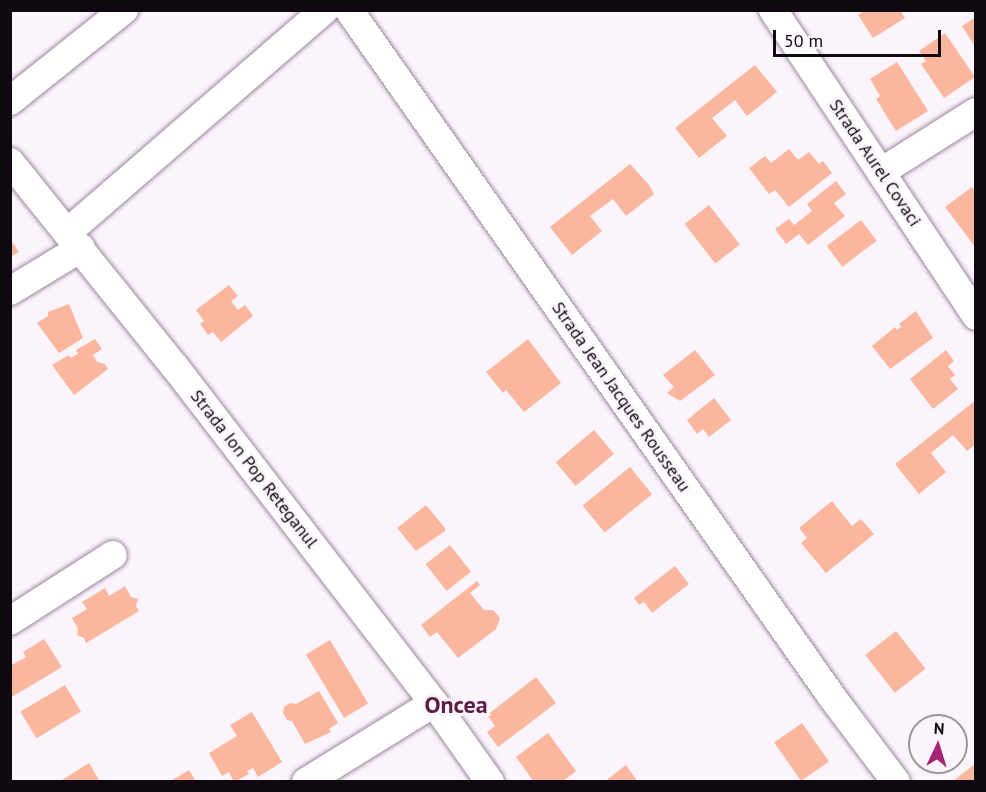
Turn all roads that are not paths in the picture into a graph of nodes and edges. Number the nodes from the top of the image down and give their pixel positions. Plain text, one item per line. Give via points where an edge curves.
1 (124, 10) edge
2 (349, 10) edge
3 (773, 10) edge
4 (317, 12) edge
5 (10, 101) edge
6 (975, 112) edge
7 (10, 162) edge
8 (881, 172) junction
9 (74, 240) junction
10 (10, 291) edge
11 (975, 316) edge
12 (113, 555) dead end
13 (10, 621) edge
14 (434, 703) junction
15 (306, 782) edge
16 (490, 782) edge
17 (896, 782) edge

1 - 5 street
2 - 17 street, Strada Jean Jacques Rousseau via 832,697
3 - 8 street, Strada Aurel Covaci
4 - 9 street
6 - 8 street
7 - 9 street, Strada Ion Pop Reteganul
8 - 11 street, Strada Aurel Covaci
9 - 10 street
9 - 14 street, Strada Ion Pop Reteganul
12 - 13 street
14 - 15 street
14 - 16 street, Strada Ion Pop Reteganul

